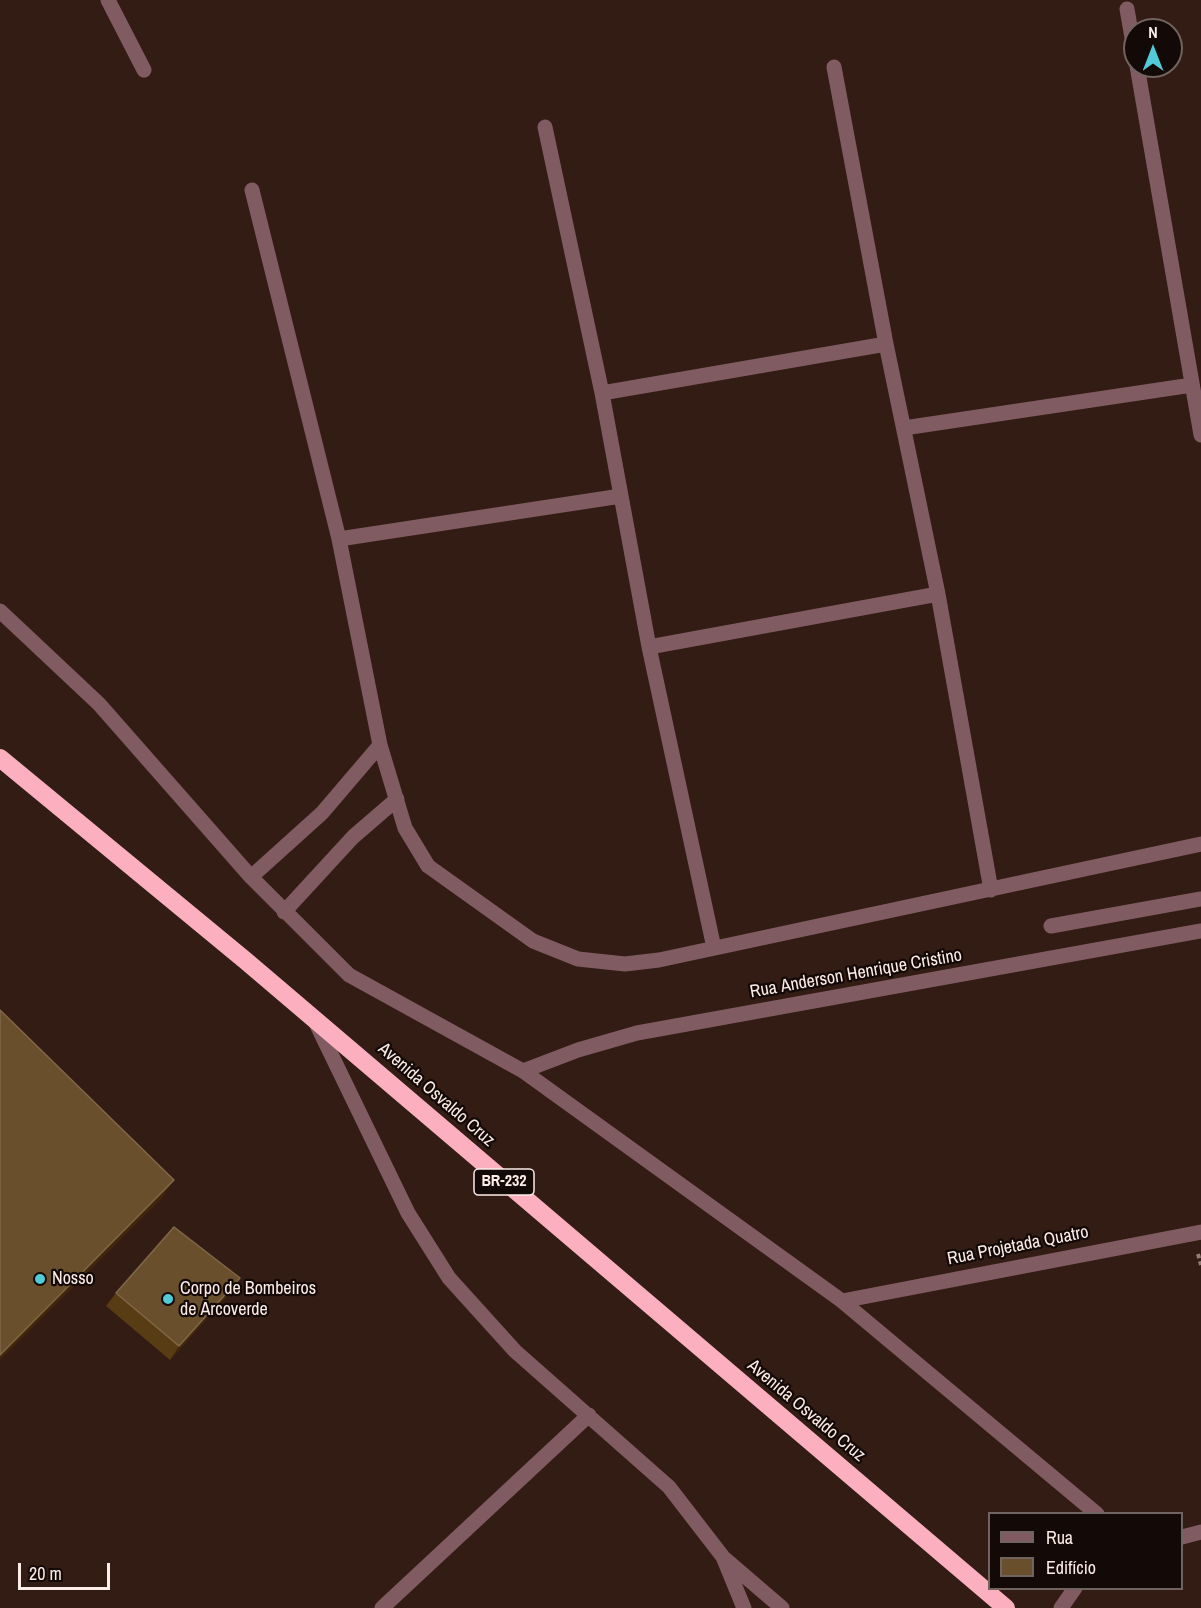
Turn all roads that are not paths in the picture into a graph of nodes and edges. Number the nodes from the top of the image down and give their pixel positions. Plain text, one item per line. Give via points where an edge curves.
1 (108, 0) edge
2 (1127, 9) dead end
3 (1129, 18) edge
4 (834, 67) dead end
5 (144, 70) dead end
6 (1139, 78) edge
7 (545, 127) dead end
8 (252, 190) dead end
9 (886, 344) junction
10 (1192, 386) junction
11 (602, 393) junction
12 (904, 428) junction
13 (1201, 435) edge
14 (621, 496) junction
15 (339, 539) junction
16 (938, 594) junction
17 (0, 611) edge
18 (649, 647) junction
19 (380, 745) junction
20 (0, 758) edge
21 (397, 799) junction
22 (1201, 844) edge
23 (251, 877) junction
24 (991, 890) junction
25 (1201, 899) edge
26 (284, 912) junction
27 (1051, 926) dead end
28 (1201, 931) edge
29 (714, 948) junction
30 (314, 1018) junction
31 (523, 1071) junction
32 (1201, 1232) edge
33 (842, 1300) junction
34 (589, 1415) junction
35 (1095, 1512) edge
36 (1201, 1532) edge
37 (1183, 1537) edge
38 (723, 1557) junction
39 (1074, 1590) edge
40 (382, 1608) edge
41 (744, 1608) edge
42 (782, 1608) edge
43 (1006, 1608) edge
44 (1061, 1608) edge

1 - 5 street
2 - 3 street
4 - 9 street
6 - 10 street
7 - 11 street
8 - 15 street
9 - 11 street
9 - 12 street
10 - 12 street
10 - 13 street
11 - 14 street
12 - 16 street
14 - 15 street
14 - 18 street
15 - 19 street
16 - 18 street
16 - 24 street
17 - 23 street via 99,704
18 - 29 street
19 - 21 street
19 - 23 street via 322,813
20 - 30 highway, Avenida Osvaldo Cruz / BR-232
21 - 26 street via 353,837
21 - 29 street via 405,828 428,866 533,941 578,958 625,964
22 - 24 street
23 - 26 street
24 - 29 street
25 - 27 street
26 - 31 street via 349,975
28 - 31 street, Rua Anderson Henrique Cristino via 637,1033
30 - 34 street via 408,1213 449,1278 515,1351
30 - 43 highway, Avenida Osvaldo Cruz / BR-232
31 - 33 street
32 - 33 street, Rua Projetada Quatro
33 - 35 street
34 - 38 street via 669,1487
34 - 40 street
36 - 37 street
38 - 41 street
38 - 42 street
39 - 44 street

